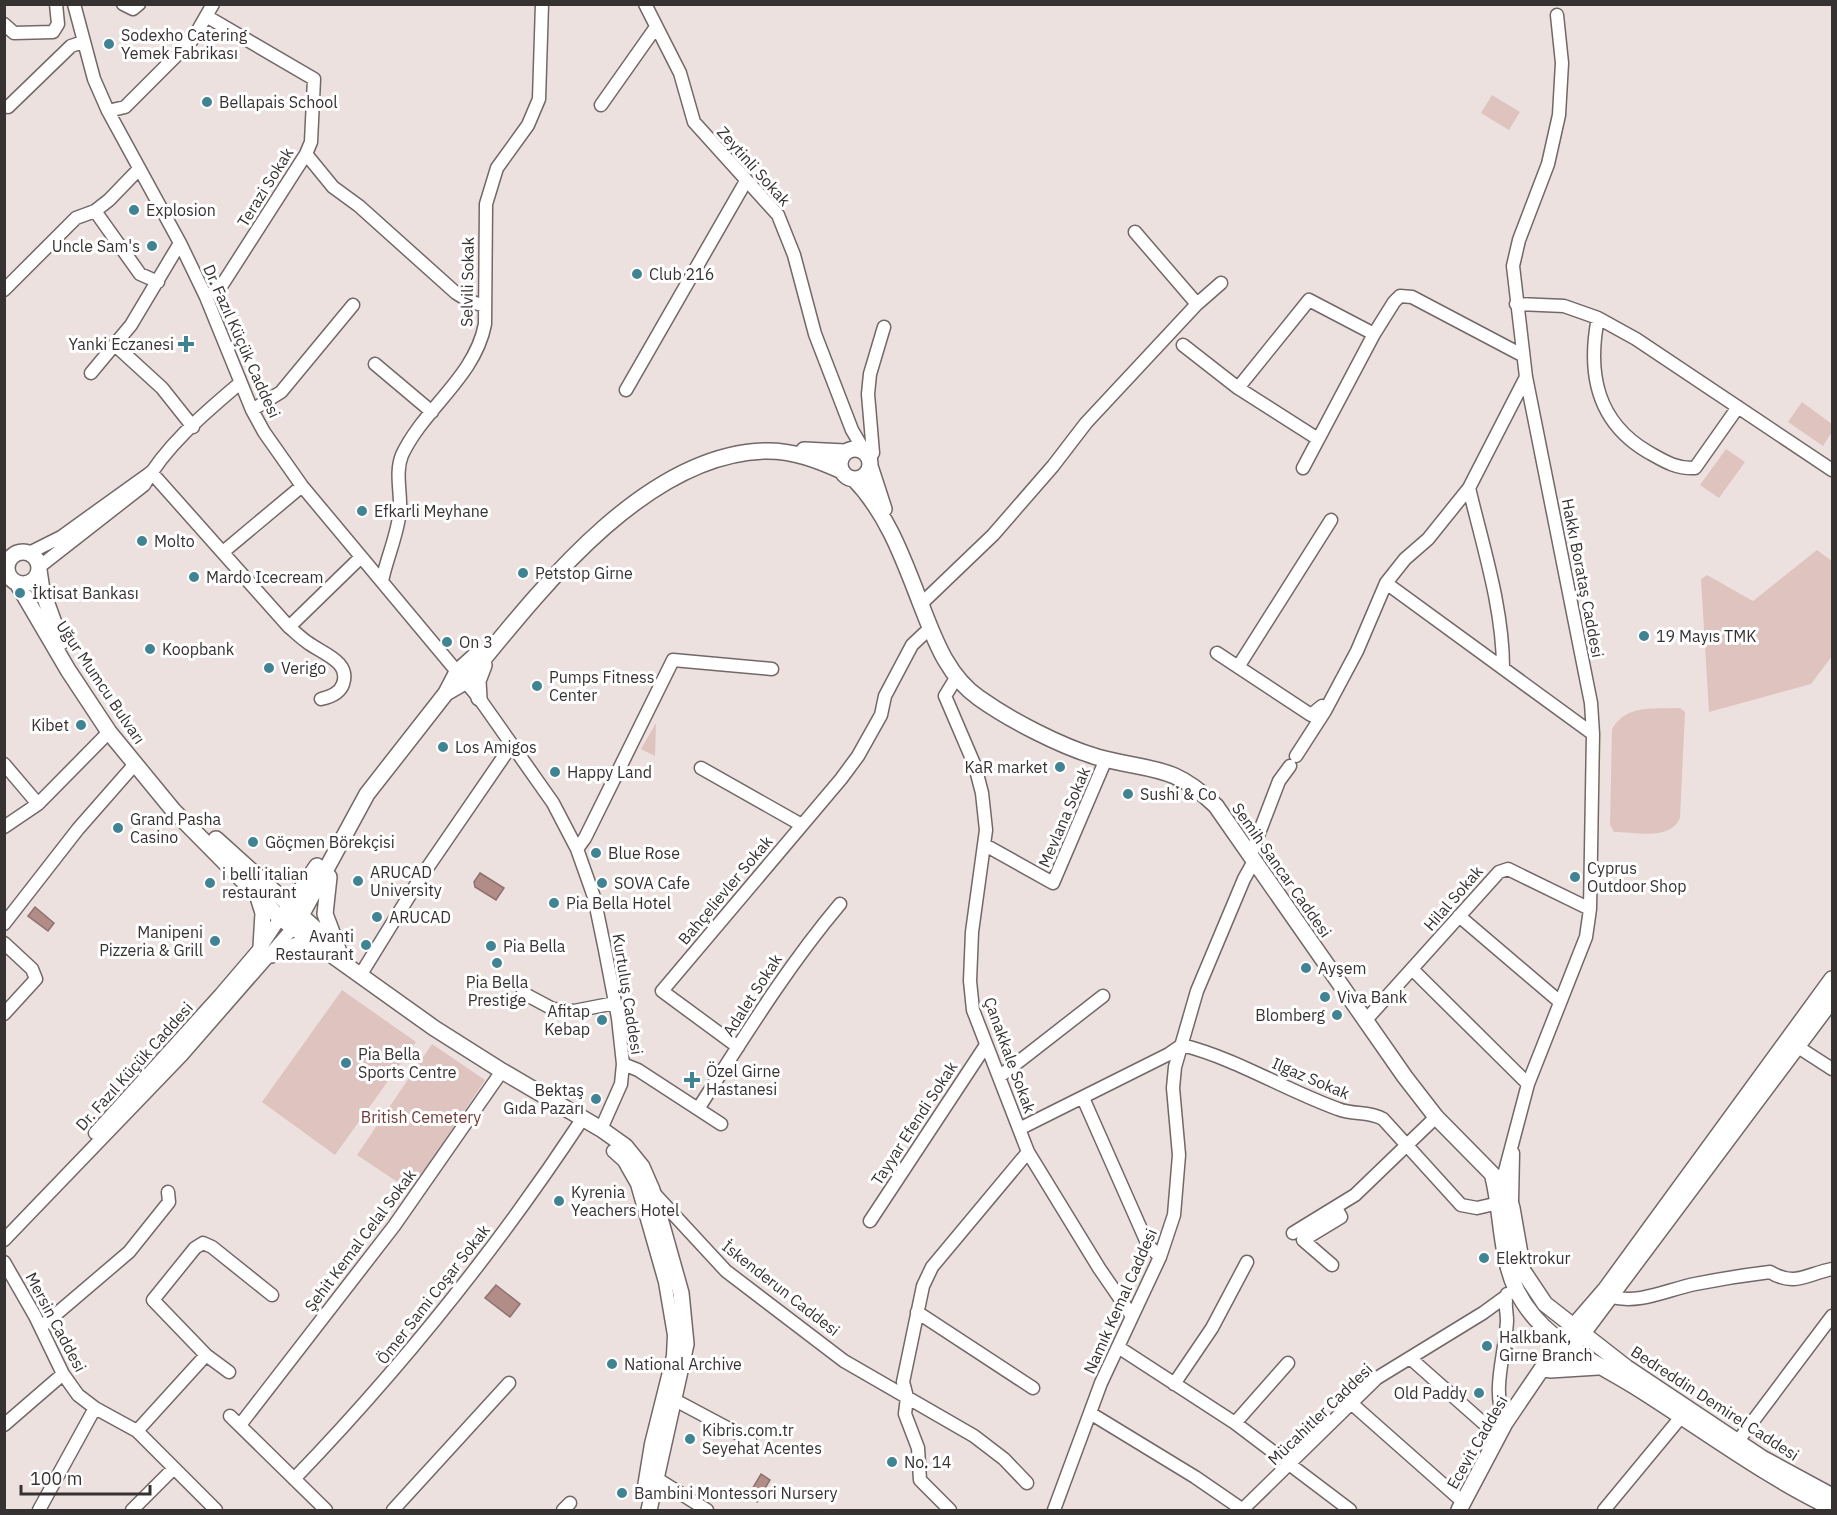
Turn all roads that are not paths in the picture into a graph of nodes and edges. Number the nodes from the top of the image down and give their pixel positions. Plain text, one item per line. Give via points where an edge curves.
1 (56, 4) edge
2 (74, 4) edge
3 (123, 4) edge
4 (139, 4) edge
5 (213, 4) edge
6 (542, 4) edge
7 (645, 4) edge
8 (1557, 15) dead end
9 (206, 16) junction
10 (4, 24) edge
11 (656, 27) junction
12 (83, 42) junction
13 (601, 105) dead end
14 (8, 107) dead end
15 (108, 111) junction
16 (306, 154) junction
17 (139, 170) junction
18 (746, 182) junction
19 (95, 211) junction
20 (1135, 232) dead end
21 (180, 243) junction
22 (158, 282) junction
23 (1221, 283) dead end
24 (4, 290) edge
25 (206, 297) junction
26 (1197, 304) junction
27 (1516, 304) junction
28 (353, 305) dead end
29 (485, 306) junction
30 (1598, 318) junction
31 (884, 327) dead end
32 (1374, 334) junction
33 (114, 345) junction
34 (1183, 345) dead end
35 (1522, 355) junction
36 (375, 364) dead end
37 (91, 373) dead end
38 (1526, 377) junction
39 (240, 383) junction
40 (1238, 388) junction
41 (626, 390) dead end
42 (1738, 407) junction
43 (252, 410) junction
44 (432, 412) junction
45 (193, 427) junction
46 (852, 430) junction
47 (1318, 439) junction
48 (848, 451) junction
49 (786, 453) junction
50 (868, 459) junction
51 (1303, 468) dead end
52 (1833, 470) edge
53 (151, 472) junction
54 (848, 475) junction
55 (302, 486) junction
56 (1469, 488) junction
57 (1331, 520) dead end
58 (89, 522) junction
59 (887, 526) junction
60 (4, 542) edge
61 (223, 552) junction
62 (23, 553) junction
63 (361, 557) junction
64 (6, 565) edge
65 (39, 568) junction
66 (382, 581) junction
67 (16, 583) junction
68 (1386, 583) junction
69 (921, 604) junction
70 (290, 627) junction
71 (930, 628) junction
72 (502, 636) junction
73 (492, 648) junction
74 (1217, 653) dead end
75 (1239, 667) junction
76 (1503, 668) junction
77 (772, 669) dead end
78 (461, 677) junction
79 (956, 678) junction
80 (1332, 697) junction
81 (479, 698) junction
82 (321, 699) dead end
83 (109, 732) junction
84 (1593, 734) junction
85 (511, 746) junction
86 (1106, 759) junction
87 (4, 764) edge
88 (135, 764) junction
89 (701, 768) dead end
90 (38, 804) junction
91 (355, 812) junction
92 (190, 821) junction
93 (800, 824) junction
94 (4, 827) edge
95 (985, 845) junction
96 (577, 849) junction
97 (332, 856) junction
98 (1253, 857) junction
99 (249, 869) junction
100 (309, 881) junction
101 (258, 897) junction
102 (840, 904) dead end
103 (1590, 909) junction
104 (1460, 916) junction
105 (291, 918) junction
106 (4, 924) edge
107 (4, 943) edge
108 (266, 951) junction
109 (337, 954) junction
110 (1413, 970) junction
111 (361, 974) junction
112 (1833, 979) edge
113 (523, 993) dead end
114 (1103, 996) dead end
115 (1833, 1000) edge
116 (1560, 1002) junction
117 (615, 1003) junction
118 (4, 1014) edge
119 (1365, 1021) junction
120 (986, 1045) junction
121 (1182, 1045) junction
122 (738, 1047) junction
123 (1798, 1047) junction
124 (623, 1064) junction
125 (1833, 1069) edge
126 (501, 1071) junction
127 (999, 1077) junction
128 (1528, 1084) junction
129 (1083, 1098) junction
130 (698, 1109) junction
131 (1436, 1117) junction
132 (583, 1118) junction
133 (721, 1124) dead end
134 (601, 1129) junction
135 (1019, 1130) junction
136 (1406, 1143) junction
137 (1511, 1143) junction
138 (613, 1151) dead end
139 (1028, 1152) junction
140 (652, 1190) junction
141 (168, 1192) dead end
142 (1501, 1194) junction
143 (1336, 1208) junction
144 (870, 1221) dead end
145 (4, 1230) edge
146 (1293, 1233) dead end
147 (4, 1240) edge
148 (1160, 1257) junction
149 (4, 1262) edge
150 (1247, 1262) dead end
151 (1332, 1265) dead end
152 (1833, 1269) edge
153 (1511, 1291) junction
154 (272, 1295) dead end
155 (1611, 1297) junction
156 (916, 1311) junction
157 (1132, 1316) junction
158 (1546, 1316) junction
159 (1833, 1316) edge
160 (1582, 1325) junction
161 (41, 1327) junction
162 (1565, 1346) junction
163 (1118, 1347) junction
164 (206, 1354) junction
165 (1410, 1358) junction
166 (1288, 1363) dead end
167 (1547, 1367) junction
168 (1600, 1368) junction
169 (230, 1372) dead end
170 (63, 1374) junction
171 (509, 1383) dead end
172 (1174, 1384) junction
173 (1033, 1388) dead end
174 (907, 1397) junction
175 (673, 1399) junction
176 (1351, 1403) junction
177 (96, 1408) junction
178 (1090, 1413) junction
179 (230, 1416) dead end
180 (1681, 1417) junction
181 (1235, 1423) junction
182 (4, 1425) edge
183 (240, 1425) junction
184 (1502, 1430) junction
185 (137, 1431) junction
186 (750, 1440) dead end
187 (1738, 1441) junction
188 (1291, 1464) junction
189 (174, 1468) junction
190 (294, 1479) junction
191 (650, 1483) junction
192 (1027, 1483) dead end
193 (1833, 1496) edge
194 (1461, 1506) edge
195 (1833, 1508) edge
196 (39, 1510) edge
197 (132, 1510) edge
198 (216, 1510) edge
199 (326, 1510) edge
200 (393, 1510) edge
201 (649, 1510) edge
202 (707, 1510) edge
203 (950, 1510) edge
204 (1054, 1510) edge
205 (1243, 1510) edge
206 (1350, 1510) edge
207 (1604, 1510) edge

1 - 10 street via 58,24 53,32 14,33
2 - 12 street, Dr. Fazıl Küçük Caddesi
3 - 4 street via 133,9
5 - 9 street
6 - 29 street, Selvili Sokak via 539,99 528,125 497,168 486,204
7 - 11 street, Zeytinli Sokak
8 - 27 street, Hakkı Borataş Caddesi via 1562,63 1559,116 1548,164 1513,266
9 - 15 street via 193,39 125,107
9 - 16 street, Terazi Sokak via 314,79 311,142
11 - 13 street
11 - 18 street, Zeytinli Sokak via 680,73 694,122
12 - 14 street via 71,45
12 - 15 street, Dr. Fazıl Küçük Caddesi
15 - 17 street, Dr. Fazıl Küçük Caddesi
16 - 25 street, Terazi Sokak via 222,285
16 - 29 street via 333,187 456,292 469,302
17 - 19 street
17 - 21 street, Dr. Fazıl Küçük Caddesi
18 - 41 street
18 - 46 street, Zeytinli Sokak via 778,215 792,249 812,324
19 - 22 street via 140,274
19 - 24 street via 76,218
20 - 26 street
21 - 22 street
21 - 25 street, Dr. Fazıl Küçük Caddesi
22 - 33 street
23 - 26 street
25 - 39 street, Dr. Fazıl Küçük Caddesi
26 - 69 street via 1086,423 993,535
27 - 30 street via 1564,306
27 - 35 street, Hakkı Borataş Caddesi
28 - 43 street via 281,392
29 - 44 street, Selvili Sokak via 481,342 474,357
30 - 42 street
30 - 42 street via 1593,342 1601,400 1627,440 1680,469 1695,468
31 - 50 street via 870,374 873,453
32 - 35 street via 1400,296 1412,297
32 - 40 street via 1309,300
32 - 47 street
33 - 37 street
33 - 45 street via 162,388
34 - 40 street
35 - 38 street, Hakkı Borataş Caddesi
36 - 44 street
38 - 56 street, Namık Kemal Caddesi
38 - 84 street, Hakkı Borataş Caddesi via 1591,703
39 - 43 street, Dr. Fazıl Küçük Caddesi
39 - 45 street
40 - 47 street
42 - 52 street
43 - 55 street, Dr. Fazıl Küçük Caddesi
44 - 66 street, Selvili Sokak via 401,458 400,510
45 - 53 street
46 - 48 street
46 - 50 street, Zeytinli Sokak
47 - 51 street
48 - 49 main road, Semih Sancar Caddesi
48 - 50 main road, Semih Sancar Caddesi via 859,449
48 - 54 main road via 840,464
49 - 54 main road, Semih Sancar Caddesi via 806,456
49 - 72 main road, Semih Sancar Caddesi via 764,451 724,458 684,473 616,516 571,556
50 - 54 main road via 866,474
50 - 59 main road, Semih Sancar Caddesi
53 - 58 street
53 - 61 street
54 - 59 main road, Semih Sancar Caddesi via 868,494
55 - 61 street
55 - 63 street, Dr. Fazıl Küçük Caddesi
56 - 68 street, Namık Kemal Caddesi
56 - 76 street via 1490,572 1503,644
57 - 75 street
58 - 62 street
58 - 65 street
59 - 69 main road, Semih Sancar Caddesi
60 - 62 main road
61 - 70 street
62 - 64 main road
62 - 65 main road via 36,559
63 - 66 street, Dr. Fazıl Küçük Caddesi
63 - 70 street
64 - 67 main road
65 - 67 main road via 32,581
65 - 92 main road, Uğur Mumcu Bulvarı via 57,635 79,672 117,729
66 - 78 street, Dr. Fazıl Küçük Caddesi
67 - 83 main road, Uğur Mumcu Bulvarı
68 - 76 street
68 - 80 street, Namık Kemal Caddesi
69 - 71 main road, Semih Sancar Caddesi
70 - 82 street via 308,644 338,661 345,671 340,690
71 - 79 main road, Semih Sancar Caddesi
71 - 93 street via 912,645 858,756 812,817
72 - 73 main road, Semih Sancar Caddesi
72 - 78 main road, Semih Sancar Caddesi
73 - 78 main road, Semih Sancar Caddesi
73 - 81 main road via 478,681
74 - 75 street
75 - 80 street via 1311,716
76 - 84 street
77 - 96 street via 673,660
78 - 81 street, Kurtuluş Caddesi
78 - 91 main road, Semih Sancar Caddesi via 390,761
79 - 86 main road, Semih Sancar Caddesi via 978,698 1064,746
79 - 95 street, Çanakkale Sokak via 945,696 975,766 982,793
80 - 98 street, Namık Kemal Caddesi via 1280,781
81 - 85 street, Kurtuluş Caddesi
83 - 88 main road, Uğur Mumcu Bulvarı
83 - 90 street
84 - 103 street, Hakkı Borataş Caddesi
85 - 96 street, Kurtuluş Caddesi via 553,803
85 - 111 street via 419,880
86 - 95 street, Mevlana Sokak via 1053,883
86 - 98 main road, Semih Sancar Caddesi via 1172,772 1197,787
87 - 90 street
88 - 92 main road, Uğur Mumcu Bulvarı
88 - 106 street
89 - 93 street
90 - 94 street
91 - 97 main road
91 - 100 main road
92 - 99 main road
92 - 101 main road
93 - 122 street, Bahçelievler Sokak via 662,991
95 - 120 street, Çanakkale Sokak via 972,932 970,981 972,1006
96 - 117 street, Kurtuluş Caddesi via 594,897
97 - 105 main road
97 - 109 main road via 325,914
98 - 119 main road, Semih Sancar Caddesi
98 - 121 street, Namık Kemal Caddesi via 1197,991
99 - 100 main road via 289,888
99 - 105 main road
100 - 105 main road
101 - 105 main road
101 - 108 main road
102 - 122 street, Adalet Sokak via 805,946
103 - 104 street, Hilal Sokak via 1508,869 1490,879
103 - 116 street, Hakkı Borataş Caddesi via 1586,937
104 - 110 street, Hilal Sokak
104 - 116 street
105 - 108 street, Dr. Fazıl Küçük Caddesi
105 - 109 main road
107 - 118 street via 32,969 36,979
108 - 109 main road via 297,945
108 - 145 street, Dr. Fazıl Küçük Caddesi
108 - 147 street, Dr. Fazıl Küçük Caddesi via 212,1023
109 - 111 main road, İskenderun Caddesi
110 - 119 street, Hilal Sokak
110 - 128 street
111 - 126 main road, İskenderun Caddesi via 412,1013
112 - 160 main road
113 - 117 street via 553,1009 574,1011
114 - 127 street
115 - 123 main road
116 - 128 street, Hakkı Borataş Caddesi
117 - 124 street, Kurtuluş Caddesi
119 - 131 main road, Semih Sancar Caddesi
120 - 127 street, Çanakkale Sokak
120 - 144 street, Tayyar Efendi Sokak
121 - 129 street
121 - 136 street, Ilgaz Sokak via 1227,1060 1339,1110 1373,1113
121 - 148 street, Namık Kemal Caddesi via 1174,1067 1173,1088 1179,1155 1174,1215
122 - 130 street, Adalet Sokak
123 - 125 street
123 - 155 main road
124 - 130 street
124 - 134 street, Kurtuluş Caddesi via 621,1084
126 - 132 main road, İskenderun Caddesi
126 - 183 street, Şehit Kemal Celal Sokak via 394,1226
127 - 135 street, Çanakkale Sokak
128 - 137 street, Hakkı Borataş Caddesi
129 - 135 street
129 - 148 street via 1148,1245
130 - 133 street
131 - 136 street
131 - 142 main road, Semih Sancar Caddesi
132 - 134 main road, İskenderun Caddesi
132 - 190 street, Ömer Sami Coşar Sokak via 451,1303 359,1411
134 - 140 main road, İskenderun Caddesi via 626,1146 642,1167
135 - 139 street, Çanakkale Sokak
136 - 142 street, Ilgaz Sokak via 1461,1205 1477,1208
136 - 143 street via 1372,1179
137 - 142 street
137 - 142 street
138 - 191 street via 624,1161 637,1184 665,1282 674,1335 673,1356 651,1444
139 - 156 street via 944,1250 923,1286
139 - 157 street, Çanakkale Sokak
140 - 174 street, İskenderun Caddesi via 726,1271 844,1360
140 - 175 main road via 681,1293 686,1344
141 - 161 street via 169,1202 129,1252
142 - 153 main road
142 - 158 main road via 1523,1271
143 - 146 street
143 - 151 street via 1341,1217 1303,1240
148 - 157 street, Namık Kemal Caddesi
149 - 161 street, Mersin Caddesi
150 - 172 street via 1217,1320
152 - 155 street via 1783,1280 1770,1272 1692,1284 1649,1298
153 - 158 main road
153 - 165 street, Mücahitler Caddesi
153 - 184 street via 1504,1304 1507,1323 1497,1388
154 - 164 street via 212,1247 202,1244 195,1248 153,1300
155 - 160 main road
156 - 173 street
156 - 174 street via 903,1382
157 - 163 street, Namık Kemal Caddesi
158 - 160 main road
158 - 162 main road
158 - 167 main road
159 - 187 street
160 - 162 main road, Ecevit Caddesi
160 - 187 main road, Bedreddin Demirel Caddesi via 1609,1354
161 - 170 street, Mersin Caddesi
162 - 167 main road, Ecevit Caddesi
162 - 168 main road
163 - 172 street
163 - 178 street, Namık Kemal Caddesi
164 - 169 street
164 - 185 street
165 - 176 street, Mücahitler Caddesi via 1377,1378
165 - 184 street
166 - 181 street
167 - 168 main road
167 - 184 main road, Ecevit Caddesi
168 - 180 main road, Bedreddin Demirel Caddesi
170 - 177 street, Mersin Caddesi via 78,1395
170 - 182 street
171 - 200 street
172 - 181 street
174 - 192 street, İskenderun Caddesi via 974,1436
174 - 203 street via 905,1414 918,1448 920,1480
175 - 186 street
175 - 191 main road
176 - 188 street, Mücahitler Caddesi
176 - 194 street
177 - 185 street, Mersin Caddesi
177 - 196 street
178 - 204 street, Namık Kemal Caddesi
178 - 205 street
179 - 183 street
180 - 195 main road, Bedreddin Demirel Caddesi via 1768,1474
180 - 207 street
181 - 188 street
183 - 190 street
184 - 194 main road, Ecevit Caddesi
185 - 189 street, Mersin Caddesi
187 - 193 main road, Bedreddin Demirel Caddesi
188 - 205 street, Mücahitler Caddesi
188 - 206 street
189 - 197 street
189 - 198 street, Mersin Caddesi
190 - 199 street
191 - 201 main road
191 - 202 street

